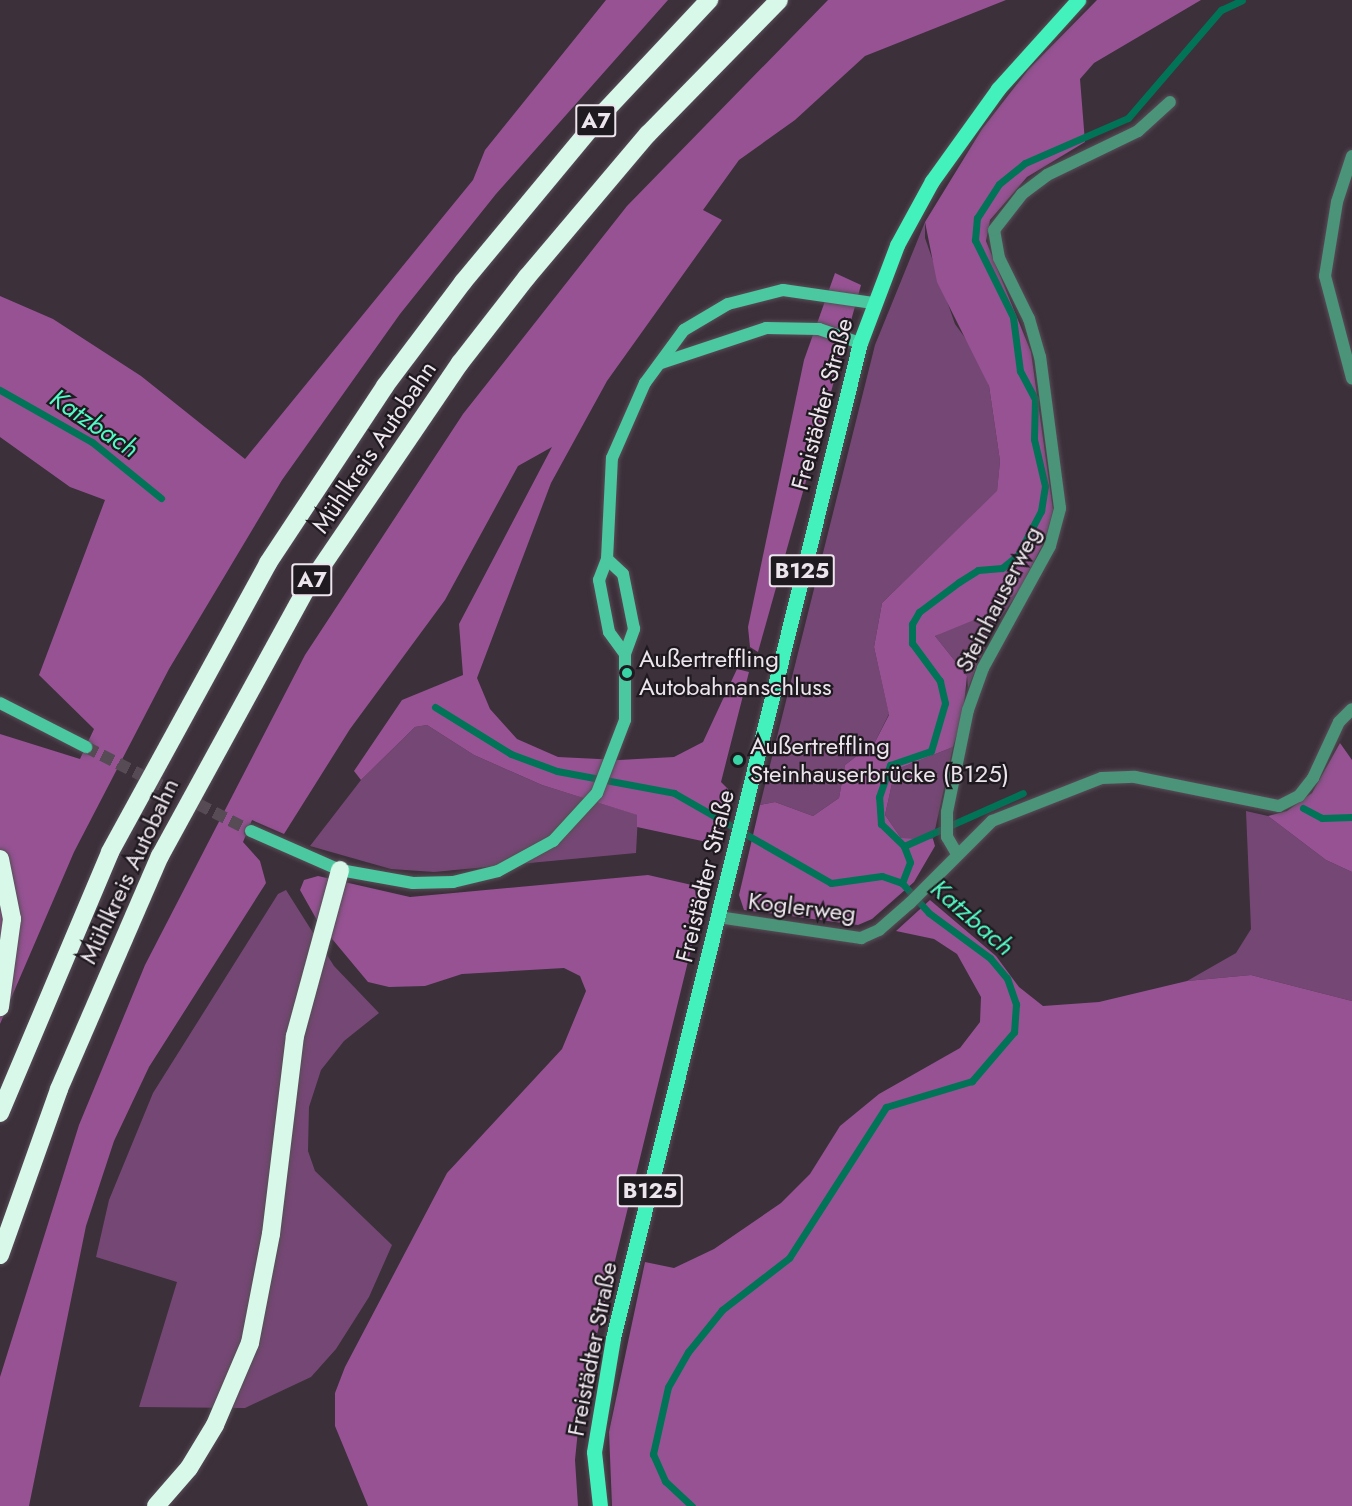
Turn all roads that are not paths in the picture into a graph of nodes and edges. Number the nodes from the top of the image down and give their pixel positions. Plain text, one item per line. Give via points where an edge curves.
1 (709, 0) edge
2 (778, 0) edge
3 (1078, 0) edge
4 (1170, 102) dead end
5 (1352, 156) edge
6 (873, 303) junction
7 (860, 343) junction
8 (661, 363) junction
9 (1352, 378) edge
10 (607, 559) junction
11 (625, 654) junction
12 (0, 703) edge
13 (1352, 709) edge
14 (86, 747) tunnel mouth
15 (251, 831) tunnel mouth
16 (957, 854) junction
17 (0, 859) edge
18 (340, 870) junction
19 (718, 917) junction
20 (0, 1007) edge
21 (0, 1113) edge
22 (0, 1255) edge
23 (156, 1506) edge
24 (600, 1506) edge

1 - 21 highway, Mühlkreis Autobahn / A7 via 604,112 463,282 385,386 268,563 110,852
2 - 22 highway, Mühlkreis Autobahn / A7 via 648,134 527,276 440,392 307,588 160,856 59,1089
3 - 6 main road, Freistädter Straße / B125 via 957,144 913,215
4 - 16 street, Steinhauserweg via 1138,131 1047,175 1022,194 994,230 999,258 1029,319 1040,357 1060,508 1044,560 983,668 959,749 947,820 947,837
5 - 9 street via 1335,212 1325,276
6 - 7 main road, Freistädter Straße / B125
6 - 8 street via 799,291 757,295 693,323
7 - 8 street via 819,329 766,328
7 - 19 main road, Freistädter Straße / B125
8 - 10 street via 634,401 612,458
10 - 11 street via 599,580 602,607 609,632
10 - 11 street via 623,574 631,602 634,629
11 - 18 street via 625,720 610,768 597,793 553,841 482,876 413,883
12 - 14 street
13 - 16 street, Koglerweg via 1339,722 1299,796 1279,806 1257,805 1156,781 1102,778 992,821
15 - 18 street
16 - 19 street, Koglerweg via 910,903 879,930 861,938
17 - 20 highway via 12,919
18 - 23 highway via 295,1036 271,1234 250,1343 215,1425 189,1468
19 - 24 main road, Freistädter Straße / B125 via 599,1407 594,1452

